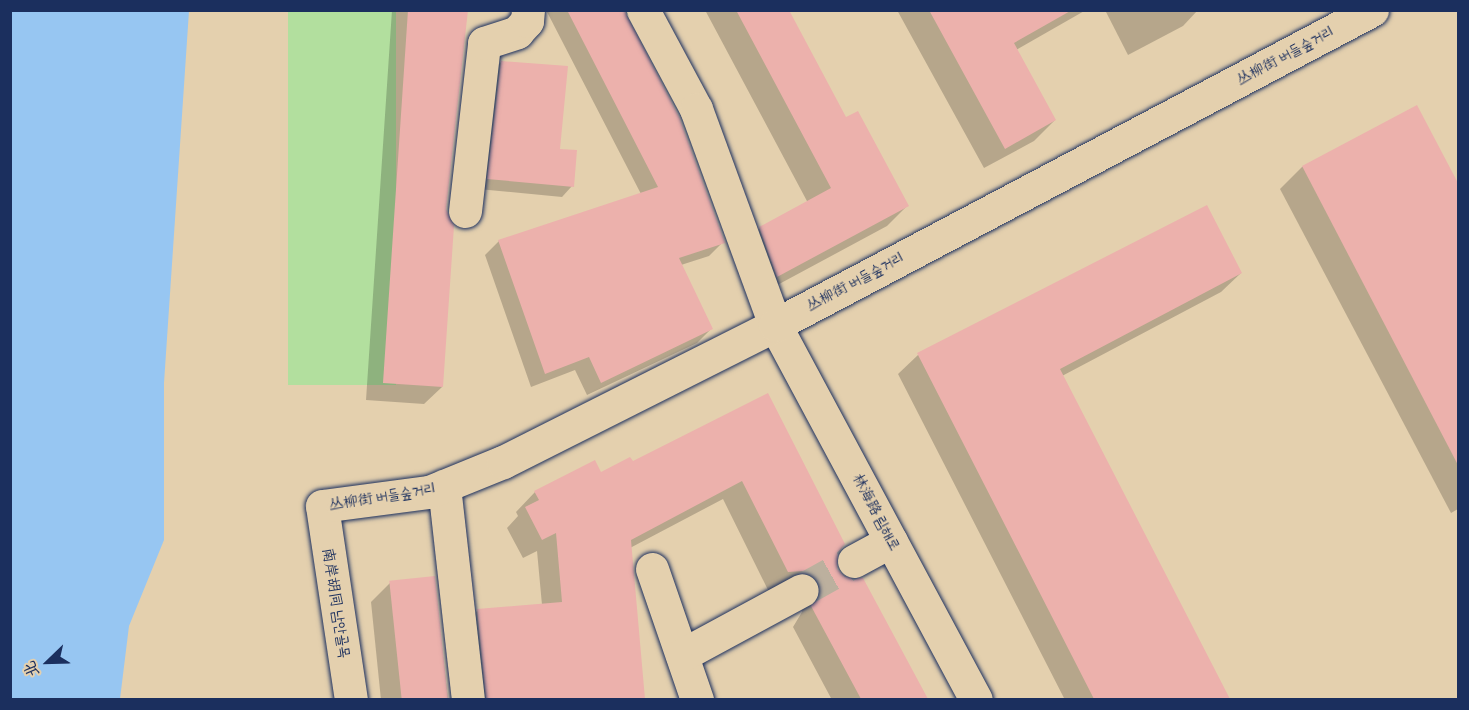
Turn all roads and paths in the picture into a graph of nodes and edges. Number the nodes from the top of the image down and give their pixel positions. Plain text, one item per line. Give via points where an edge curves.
1 (528, 10) edge
2 (643, 10) edge
3 (1372, 10) edge
4 (465, 211) dead end
5 (775, 325) junction
6 (444, 486) junction
7 (322, 507) joint
8 (891, 541) junction
9 (854, 561) tunnel mouth
10 (652, 569) dead end
11 (802, 590) tunnel mouth
12 (682, 655) junction
13 (351, 699) edge
14 (468, 699) edge
15 (697, 699) edge
16 (976, 699) edge

1 - 4 street via 526,21 517,32 484,43
2 - 5 street, 林海路 림해로 via 696,109
3 - 5 street, 丛柳街 버들숲거리
5 - 6 street, 丛柳街 버들숲거리 via 503,462
5 - 8 street, 林海路 림해로
6 - 7 street, 丛柳街 버들숲거리 via 429,492
6 - 14 street
7 - 13 street, 南岸胡同 남안골목
8 - 9 street
8 - 16 street, 林海路 림해로
10 - 12 street
11 - 12 street
12 - 15 street

